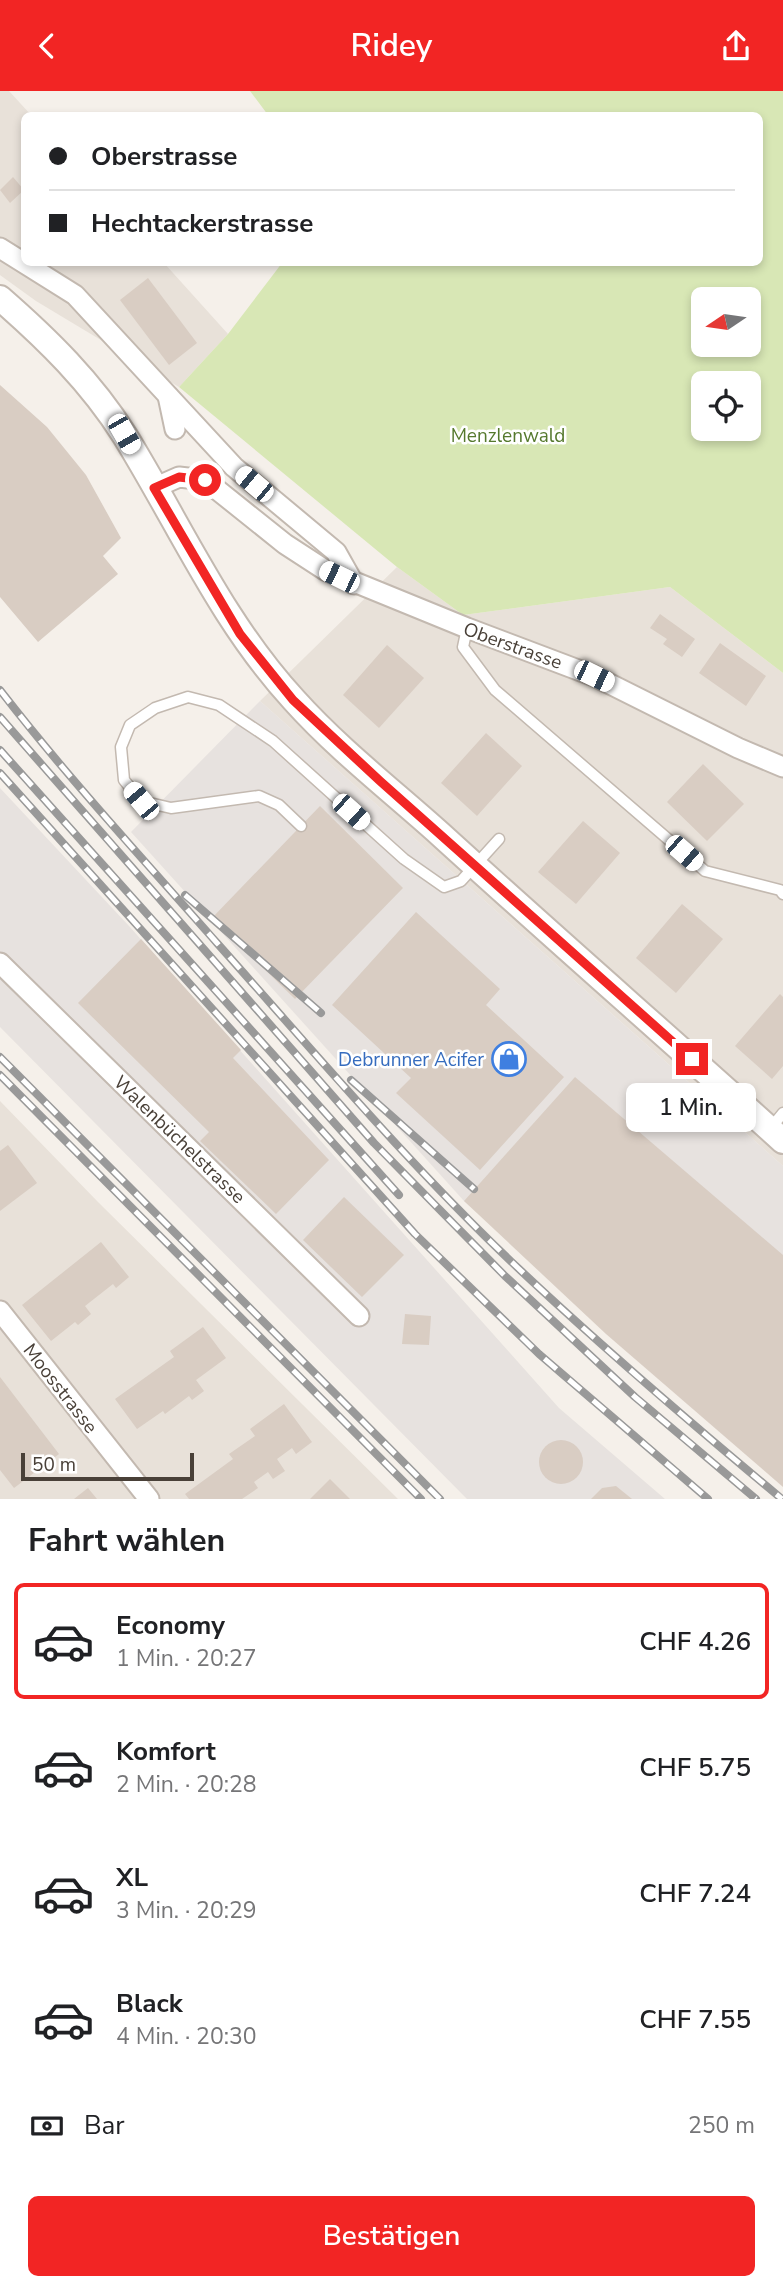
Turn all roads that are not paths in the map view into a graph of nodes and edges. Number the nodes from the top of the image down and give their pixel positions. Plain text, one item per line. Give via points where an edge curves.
1 (0, 248) edge
2 (21, 261) edge
3 (29, 266) edge
4 (0, 298) edge
5 (168, 395) junction
6 (174, 429) dead end
7 (154, 488) junction
8 (354, 584) junction
9 (467, 628) junction
10 (783, 767) edge
11 (301, 826) dead end
12 (499, 839) dead end
13 (475, 866) junction
14 (783, 894) edge
15 (0, 963) edge
16 (779, 1128) edge
17 (0, 1311) edge
18 (359, 1315) dead end
19 (149, 1499) edge

1 - 2 street
3 - 5 street via 75,295
4 - 7 street via 82,377 124,434
5 - 6 street
5 - 8 street via 234,467 336,552
7 - 8 street, Oberstrasse via 179,477 205,480 285,544
7 - 13 street via 217,599 286,691 321,729
8 - 9 street, Oberstrasse
9 - 10 street, Oberstrasse via 594,676
9 - 14 lane via 463,647 495,690 705,871
11 - 13 lane via 279,805 259,796 171,808 141,801 124,779 121,747 130,725 155,708 188,697 219,705 274,741 404,859 444,887 461,881
12 - 13 lane
13 - 16 street
15 - 18 street, Walenbüchelstrasse
17 - 19 street, Moosstrasse

